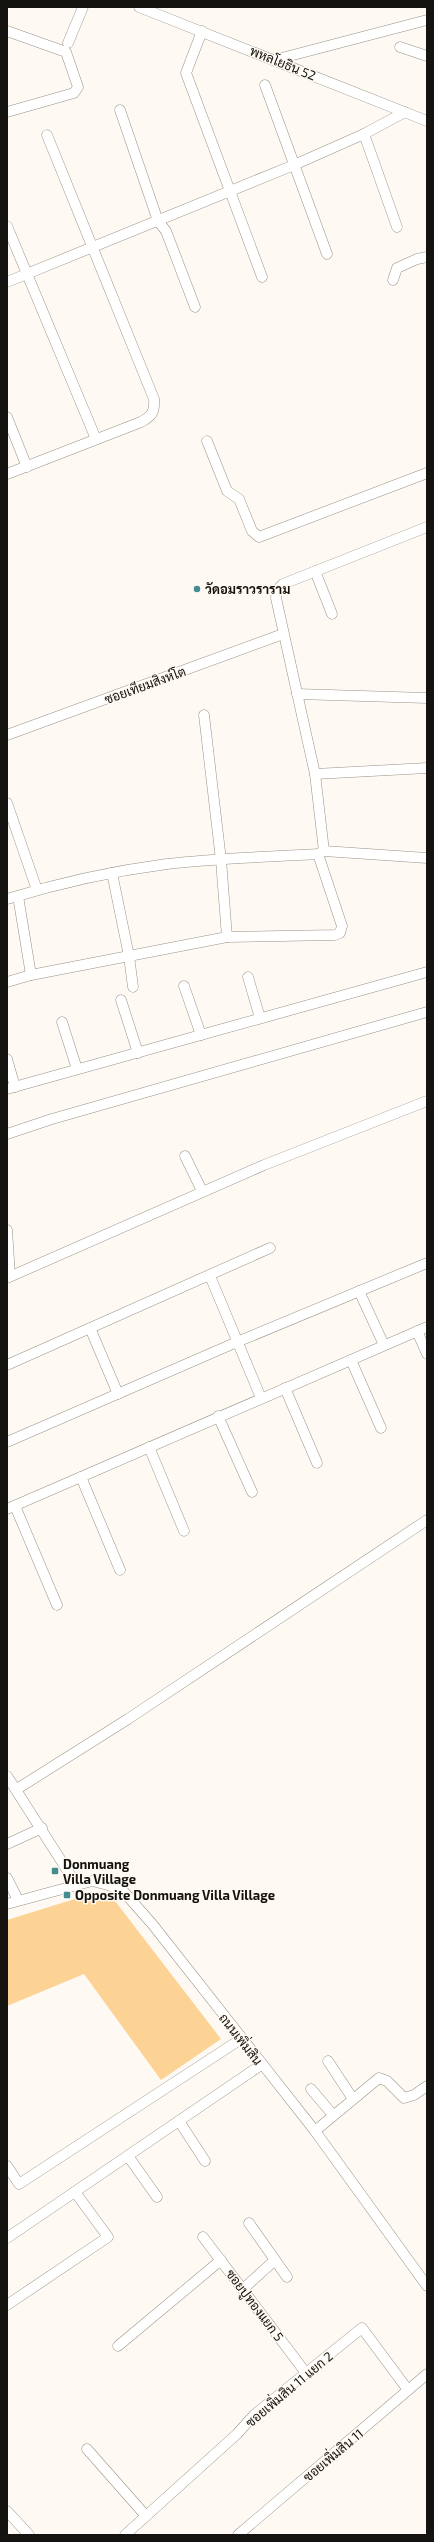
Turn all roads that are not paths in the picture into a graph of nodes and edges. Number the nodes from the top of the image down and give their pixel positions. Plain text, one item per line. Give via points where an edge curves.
1 (84, 7) edge
2 (139, 7) edge
3 (427, 20) edge
4 (7, 31) edge
5 (202, 31) junction
6 (68, 43) dead end
7 (400, 47) dead end
8 (427, 56) edge
9 (274, 60) junction
10 (265, 84) dead end
11 (120, 110) dead end
12 (7, 112) edge
13 (405, 112) junction
14 (427, 121) edge
15 (364, 134) junction
16 (47, 135) dead end
17 (294, 165) junction
18 (230, 192) junction
19 (158, 221) junction
20 (7, 226) edge
21 (397, 227) dead end
22 (91, 248) junction
23 (327, 254) dead end
24 (427, 257) edge
25 (27, 274) junction
26 (262, 277) dead end
27 (394, 280) dead end
28 (7, 282) edge
29 (195, 307) dead end
30 (7, 417) edge
31 (96, 439) junction
32 (207, 441) dead end
33 (27, 466) junction
34 (427, 473) edge
35 (7, 474) edge
36 (427, 528) edge
37 (315, 571) junction
38 (332, 614) dead end
39 (283, 634) junction
40 (297, 694) junction
41 (427, 698) edge
42 (204, 714) dead end
43 (7, 735) edge
44 (427, 768) edge
45 (315, 774) junction
46 (7, 803) edge
47 (10, 825) edge
48 (321, 853) junction
49 (427, 858) edge
50 (221, 860) junction
51 (112, 873) junction
52 (37, 890) junction
53 (18, 896) junction
54 (7, 899) edge
55 (226, 937) junction
56 (129, 956) junction
57 (427, 972) edge
58 (31, 975) junction
59 (248, 977) dead end
60 (7, 982) edge
61 (184, 986) dead end
62 (133, 987) dead end
63 (121, 1000) dead end
64 (427, 1012) edge
65 (260, 1018) junction
66 (62, 1022) dead end
67 (201, 1035) junction
68 (138, 1053) junction
69 (7, 1059) edge
70 (76, 1069) junction
71 (11, 1088) edge
72 (427, 1101) edge
73 (7, 1134) edge
74 (185, 1156) dead end
75 (202, 1191) junction
76 (7, 1230) edge
77 (270, 1248) dead end
78 (427, 1263) edge
79 (210, 1276) junction
80 (9, 1277) edge
81 (359, 1291) junction
82 (427, 1327) edge
83 (90, 1328) junction
84 (417, 1331) junction
85 (237, 1342) junction
86 (384, 1345) junction
87 (427, 1354) edge
88 (351, 1360) junction
89 (7, 1364) edge
90 (285, 1388) junction
91 (118, 1394) junction
92 (261, 1398) junction
93 (218, 1416) junction
94 (380, 1428) dead end
95 (7, 1442) edge
96 (149, 1447) junction
97 (317, 1463) dead end
98 (81, 1477) junction
99 (252, 1492) dead end
100 (11, 1507) edge
101 (427, 1520) edge
102 (184, 1531) dead end
103 (120, 1570) dead end
104 (57, 1605) dead end
105 (7, 1776) edge
106 (17, 1789) junction
107 (42, 1828) junction
108 (7, 1844) edge
109 (7, 1878) edge
110 (76, 1884) junction
111 (18, 1900) junction
112 (7, 1904) edge
113 (241, 2039) junction
114 (328, 2061) dead end
115 (261, 2065) junction
116 (427, 2086) edge
117 (311, 2089) dead end
118 (353, 2099) junction
119 (333, 2115) junction
120 (179, 2121) junction
121 (315, 2131) junction
122 (128, 2156) junction
123 (205, 2161) dead end
124 (7, 2166) edge
125 (10, 2177) edge
126 (75, 2192) junction
127 (157, 2197) dead end
128 (249, 2223) dead end
129 (203, 2236) dead end
130 (7, 2238) edge
131 (221, 2260) junction
132 (275, 2260) junction
133 (287, 2277) dead end
134 (427, 2286) edge
135 (243, 2290) junction
136 (7, 2305) edge
137 (118, 2346) dead end
138 (306, 2373) junction
139 (427, 2374) edge
140 (408, 2390) junction
141 (87, 2450) dead end
142 (7, 2511) edge
143 (146, 2516) junction
144 (241, 2534) edge
145 (29, 2535) edge
146 (125, 2535) edge

1 - 6 street
2 - 5 street, พหลโยธิน 52
3 - 9 street
4 - 12 street via 66,52 78,87 74,93
5 - 9 street, พหลโยธิน 52
5 - 18 street via 186,73
7 - 8 street
9 - 13 street, พหลโยธิน 52
10 - 17 street
11 - 19 street
13 - 14 street, พหลโยธิน 52
13 - 15 street
15 - 17 street
15 - 21 street
16 - 22 street
17 - 18 street
17 - 23 street
18 - 19 street
18 - 26 street
19 - 22 street
19 - 29 street via 166,231
20 - 25 street
22 - 25 street
22 - 31 street via 103,270 154,399 155,410 150,417 141,422
24 - 27 street via 397,268
25 - 28 street
25 - 31 street
30 - 33 street
31 - 33 street
32 - 34 street via 227,491 239,500 252,531 259,537
33 - 35 street
36 - 37 street
37 - 38 street
37 - 39 street via 283,584 277,590 276,598
39 - 40 street
39 - 43 street, ซอยเทียมสิงห์โต
40 - 41 street
40 - 45 street
42 - 50 street
44 - 45 street
45 - 48 street
46 - 47 street
47 - 52 street
48 - 49 street
48 - 50 street
48 - 55 street via 342,926 340,933 330,936
50 - 51 street via 168,864
50 - 55 street
51 - 52 street
51 - 56 street
52 - 53 street
53 - 54 street
53 - 58 street
55 - 56 street
56 - 58 street
56 - 62 street
57 - 65 street
58 - 60 street
59 - 65 street
61 - 67 street
63 - 68 street
64 - 73 street
65 - 67 street
66 - 70 street
67 - 68 street
68 - 70 street
69 - 71 street
70 - 71 street
72 - 75 street
74 - 75 street
75 - 80 street
76 - 80 street
77 - 79 street
78 - 81 street
79 - 83 street
79 - 85 street
81 - 85 street
81 - 86 street
82 - 84 street
83 - 89 street
83 - 91 street
84 - 86 street
84 - 87 street
85 - 91 street
85 - 92 street
86 - 88 street
88 - 90 street
88 - 94 street
90 - 92 street
90 - 97 street
91 - 95 street
92 - 93 street
93 - 96 street
93 - 99 street
96 - 98 street
96 - 102 street
98 - 100 street
98 - 103 street
100 - 104 street
101 - 106 street via 128,1719
105 - 106 street
106 - 107 street
107 - 108 street
107 - 110 street
109 - 111 street
110 - 111 street, ถนนเพิ่มสิน
110 - 113 street, ถนนเพิ่มสิน via 92,1881 124,1892 153,1925
111 - 112 street, ถนนเพิ่มสิน
113 - 115 street, ถนนเพิ่มสิน
113 - 125 street via 19,2184
114 - 118 street
115 - 120 street
115 - 121 street, ถนนเพิ่มสิน
116 - 118 street via 404,2098 387,2081 379,2078
117 - 119 street
118 - 119 street
119 - 121 street
120 - 122 street
120 - 123 street
121 - 134 street, ถนนเพิ่มสิน
122 - 126 street
122 - 127 street
124 - 125 street
126 - 130 street
126 - 136 street via 108,2237
128 - 132 street
129 - 131 street, ซอยปูทองแยก 5
131 - 135 street, ซอยปูทองแยก 5
131 - 137 street
132 - 133 street
132 - 135 street
135 - 138 street, ซอยปูทองแยก 5
138 - 140 street, ซอยเพิ่มสิน 11 แยก 2 via 362,2328
138 - 143 street, ซอยเพิ่มสิน 11 แยก 2 via 254,2415 237,2434
139 - 140 street, ซอยเพิ่มสิน 11
140 - 144 street, ซอยเพิ่มสิน 11
141 - 143 street
142 - 145 street
143 - 146 street, ซอยเพิ่มสิน 11 แยก 2

